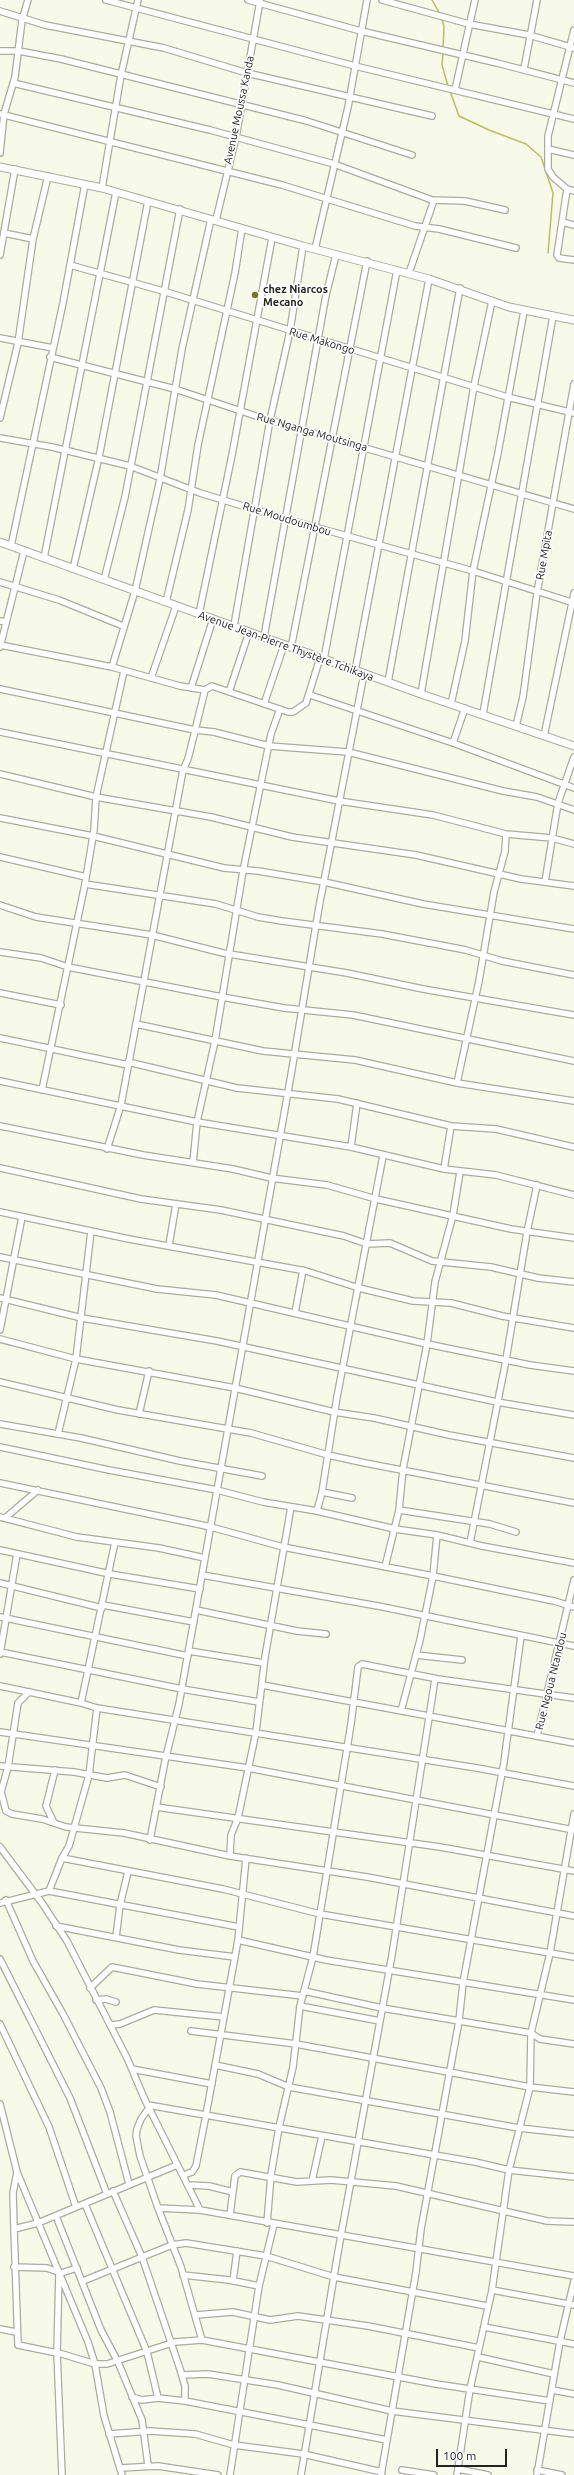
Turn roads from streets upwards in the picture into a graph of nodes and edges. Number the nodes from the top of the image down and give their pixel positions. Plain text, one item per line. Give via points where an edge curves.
1 (28, 0) edge
2 (106, 0) edge
3 (138, 0) edge
4 (248, 0) edge
5 (367, 0) edge
6 (382, 0) edge
7 (475, 0) edge
8 (537, 0) edge
9 (260, 1) edge
10 (137, 8) junction
11 (0, 11) edge
12 (22, 20) junction
13 (469, 24) junction
14 (574, 30) edge
15 (361, 32) junction
16 (529, 35) junction
17 (253, 40) junction
18 (129, 43) junction
19 (572, 47) edge
20 (0, 51) edge
21 (19, 51) junction
22 (462, 56) junction
23 (355, 66) junction
24 (524, 69) junction
25 (247, 73) junction
26 (122, 75) junction
27 (563, 80) junction
28 (13, 83) junction
29 (574, 83) edge
30 (455, 90) junction
31 (349, 98) junction
32 (241, 104) junction
33 (115, 107) junction
34 (2, 114) edge
35 (554, 114) junction
36 (432, 116) dead end
37 (574, 119) edge
38 (342, 130) junction
39 (236, 137) junction
40 (111, 141) junction
41 (548, 149) junction
42 (0, 153) edge
43 (412, 155) dead end
44 (574, 155) edge
45 (334, 164) junction
46 (0, 167) edge
47 (15, 169) junction
48 (227, 170) junction
49 (48, 176) junction
50 (85, 184) junction
51 (102, 188) junction
52 (567, 189) junction
53 (574, 191) edge
54 (116, 192) junction
55 (326, 198) junction
56 (434, 200) junction
57 (148, 201) junction
58 (180, 209) junction
59 (505, 210) dead end
60 (214, 219) junction
61 (562, 222) junction
62 (574, 225) edge
63 (424, 227) junction
64 (242, 228) junction
65 (4, 233) junction
66 (272, 238) junction
67 (33, 239) junction
68 (303, 246) junction
69 (516, 248) dead end
70 (315, 249) junction
71 (0, 255) edge
72 (336, 255) junction
73 (574, 260) edge
74 (367, 262) junction
75 (70, 265) junction
76 (397, 270) junction
77 (100, 273) junction
78 (409, 273) junction
79 (429, 279) junction
80 (132, 282) junction
81 (460, 288) junction
82 (163, 290) junction
83 (194, 300) junction
84 (492, 301) junction
85 (524, 310) junction
86 (227, 311) junction
87 (553, 316) junction
88 (255, 319) junction
89 (574, 320) edge
90 (290, 332) junction
91 (0, 338) edge
92 (318, 340) junction
93 (18, 343) junction
94 (53, 348) junction
95 (350, 349) junction
96 (50, 357) junction
97 (380, 360) junction
98 (84, 364) junction
99 (412, 367) junction
100 (114, 373) junction
101 (444, 378) junction
102 (148, 381) junction
103 (574, 384) edge
104 (474, 386) junction
105 (176, 388) junction
106 (507, 397) junction
107 (208, 401) junction
108 (538, 404) junction
109 (239, 411) junction
110 (572, 412) edge
111 (0, 418) edge
112 (270, 420) junction
113 (302, 429) junction
114 (0, 438) edge
115 (334, 438) junction
116 (32, 444) junction
117 (364, 446) junction
118 (64, 451) junction
119 (396, 457) junction
120 (99, 458) junction
121 (130, 466) junction
122 (428, 468) junction
123 (458, 477) junction
124 (160, 479) junction
125 (491, 485) junction
126 (191, 490) junction
127 (522, 495) junction
128 (222, 500) junction
129 (553, 503) junction
130 (254, 509) junction
131 (574, 509) edge
132 (286, 519) junction
133 (315, 528) junction
134 (348, 537) junction
135 (0, 542) edge
136 (380, 545) junction
137 (11, 546) junction
138 (24, 551) junction
139 (412, 554) junction
140 (44, 558) junction
141 (444, 563) junction
142 (73, 568) junction
143 (474, 571) junction
144 (104, 580) junction
145 (0, 582) edge
146 (507, 582) junction
147 (16, 587) junction
148 (135, 591) junction
149 (537, 593) junction
150 (574, 593) edge
151 (166, 602) junction
152 (573, 603) edge
153 (176, 606) junction
154 (199, 614) junction
155 (213, 619) junction
156 (0, 621) edge
157 (6, 622) junction
158 (124, 626) junction
159 (234, 626) junction
160 (249, 632) junction
161 (264, 637) junction
162 (0, 646) edge
163 (288, 646) junction
164 (322, 658) junction
165 (112, 667) junction
166 (355, 670) junction
167 (124, 671) junction
168 (364, 674) junction
169 (151, 678) junction
170 (388, 682) junction
171 (191, 688) junction
172 (0, 689) edge
173 (205, 690) junction
174 (229, 692) junction
175 (421, 694) junction
176 (310, 695) junction
177 (264, 704) junction
178 (451, 704) junction
179 (465, 708) junction
180 (280, 709) junction
181 (356, 711) junction
182 (114, 713) junction
183 (483, 714) junction
184 (516, 726) junction
185 (195, 730) junction
186 (0, 732) edge
187 (544, 736) junction
188 (453, 743) junction
189 (269, 746) junction
190 (574, 746) edge
191 (348, 752) junction
192 (107, 754) junction
193 (574, 757) edge
194 (183, 770) junction
195 (0, 774) edge
196 (565, 785) junction
197 (261, 786) junction
198 (574, 788) edge
199 (96, 797) junction
200 (339, 801) junction
201 (558, 803) junction
202 (574, 810) edge
203 (175, 811) junction
204 (0, 818) edge
205 (253, 828) junction
206 (506, 834) junction
207 (93, 836) junction
208 (552, 838) junction
209 (331, 842) junction
210 (574, 844) edge
211 (167, 855) junction
212 (0, 858) edge
213 (243, 871) junction
214 (498, 874) junction
215 (86, 881) junction
216 (324, 882) junction
217 (545, 882) junction
218 (574, 886) edge
219 (160, 894) junction
220 (0, 906) edge
221 (238, 910) junction
222 (491, 914) junction
223 (77, 923) junction
224 (316, 927) junction
225 (574, 928) edge
226 (152, 935) junction
227 (0, 952) edge
228 (228, 954) junction
229 (484, 954) junction
230 (309, 966) junction
231 (68, 967) junction
232 (574, 975) edge
233 (143, 980) junction
234 (0, 993) edge
235 (222, 997) junction
236 (474, 997) junction
237 (61, 1005) junction
238 (301, 1010) junction
239 (574, 1015) edge
240 (136, 1024) junction
241 (0, 1038) edge
242 (465, 1039) junction
243 (214, 1041) junction
244 (51, 1048) junction
245 (295, 1054) junction
246 (574, 1062) edge
247 (128, 1064) junction
248 (0, 1081) edge
249 (205, 1081) junction
250 (457, 1083) junction
251 (42, 1090) junction
252 (287, 1094) junction
253 (574, 1101) edge
254 (357, 1103) junction
255 (121, 1105) junction
256 (197, 1122) junction
257 (0, 1126) edge
258 (451, 1126) junction
259 (281, 1135) junction
260 (350, 1147) junction
261 (574, 1147) edge
262 (107, 1148) junction
263 (383, 1156) junction
264 (193, 1163) junction
265 (0, 1168) edge
266 (444, 1169) junction
267 (460, 1172) junction
268 (272, 1178) junction
269 (537, 1185) junction
270 (574, 1195) edge
271 (376, 1199) junction
272 (176, 1204) junction
273 (0, 1212) edge
274 (453, 1215) junction
275 (22, 1217) junction
276 (266, 1219) junction
277 (91, 1231) junction
278 (527, 1232) junction
279 (574, 1238) edge
280 (367, 1244) junction
281 (169, 1245) junction
282 (0, 1257) edge
283 (13, 1260) junction
284 (256, 1262) junction
285 (439, 1262) junction
286 (303, 1270) junction
287 (519, 1273) junction
288 (87, 1274) junction
289 (574, 1282) edge
290 (359, 1288) junction
291 (2, 1299) edge
292 (432, 1302) junction
293 (250, 1304) junction
294 (295, 1313) junction
295 (82, 1318) junction
296 (512, 1318) junction
297 (351, 1326) junction
298 (574, 1328) edge
299 (0, 1330) edge
300 (0, 1339) edge
301 (427, 1344) junction
302 (242, 1346) junction
303 (76, 1360) junction
304 (506, 1360) junction
305 (342, 1368) junction
306 (149, 1371) junction
307 (574, 1371) edge
308 (0, 1382) edge
309 (419, 1384) junction
310 (235, 1388) junction
311 (66, 1399) junction
312 (497, 1402) junction
313 (334, 1412) junction
314 (139, 1414) junction
315 (574, 1415) edge
316 (0, 1424) edge
317 (412, 1426) junction
318 (228, 1429) junction
319 (58, 1434) junction
320 (490, 1442) junction
321 (0, 1447) edge
322 (328, 1455) junction
323 (574, 1458) edge
324 (221, 1469) junction
325 (403, 1469) junction
326 (262, 1476) dead end
327 (0, 1483) edge
328 (483, 1484) junction
329 (38, 1490) junction
330 (217, 1490) junction
331 (322, 1492) junction
332 (352, 1498) dead end
333 (574, 1503) edge
334 (291, 1507) junction
335 (399, 1510) junction
336 (317, 1511) junction
337 (3, 1517) edge
338 (474, 1522) junction
339 (211, 1527) junction
340 (395, 1529) junction
341 (516, 1532) dead end
342 (437, 1535) junction
343 (115, 1542) junction
344 (470, 1543) junction
345 (284, 1547) junction
346 (0, 1550) edge
347 (17, 1554) junction
348 (205, 1558) junction
349 (574, 1563) edge
350 (385, 1567) junction
351 (110, 1574) junction
352 (202, 1575) junction
353 (433, 1576) junction
354 (574, 1580) edge
355 (0, 1583) edge
356 (12, 1586) junction
357 (277, 1587) junction
358 (200, 1589) junction
359 (103, 1606) junction
360 (572, 1607) edge
361 (196, 1610) junction
362 (424, 1616) junction
363 (0, 1617) edge
364 (7, 1619) junction
365 (194, 1622) junction
366 (270, 1625) junction
367 (326, 1634) dead end
368 (521, 1636) junction
369 (95, 1638) junction
370 (559, 1644) junction
371 (574, 1646) edge
372 (0, 1652) edge
373 (188, 1653) junction
374 (416, 1655) junction
375 (462, 1660) dead end
376 (264, 1663) junction
377 (88, 1669) junction
378 (410, 1674) junction
379 (435, 1679) junction
380 (0, 1686) edge
381 (262, 1686) junction
382 (512, 1688) junction
383 (182, 1689) junction
384 (29, 1692) junction
385 (546, 1694) junction
386 (574, 1698) edge
387 (81, 1702) junction
388 (259, 1702) junction
389 (354, 1704) junction
390 (97, 1708) junction
391 (401, 1711) junction
392 (430, 1716) junction
393 (175, 1719) junction
394 (507, 1731) junction
395 (0, 1732) edge
396 (256, 1732) junction
397 (13, 1733) junction
398 (538, 1736) junction
399 (574, 1743) edge
400 (92, 1745) junction
401 (348, 1747) junction
402 (166, 1755) junction
403 (423, 1759) junction
404 (0, 1766) edge
405 (8, 1767) junction
406 (248, 1768) junction
407 (55, 1770) junction
408 (502, 1773) junction
409 (89, 1775) junction
410 (340, 1786) junction
411 (574, 1786) edge
412 (161, 1787) junction
413 (415, 1800) junction
414 (156, 1807) junction
415 (574, 1814) edge
416 (494, 1816) junction
417 (238, 1818) junction
418 (56, 1825) junction
419 (75, 1828) junction
420 (572, 1830) edge
421 (334, 1832) junction
422 (150, 1840) junction
423 (409, 1843) junction
424 (0, 1847) edge
425 (230, 1856) junction
426 (488, 1856) junction
427 (62, 1858) junction
428 (246, 1858) junction
429 (563, 1869) junction
430 (574, 1871) edge
431 (128, 1872) junction
432 (326, 1872) junction
433 (403, 1884) junction
434 (49, 1891) junction
435 (35, 1893) junction
436 (243, 1894) junction
437 (479, 1898) junction
438 (3, 1901) edge
439 (120, 1905) junction
440 (556, 1913) junction
441 (320, 1914) junction
442 (574, 1916) edge
443 (56, 1926) junction
444 (239, 1928) junction
445 (396, 1928) junction
446 (116, 1937) junction
447 (238, 1940) junction
448 (471, 1940) junction
449 (550, 1953) junction
450 (235, 1957) junction
451 (313, 1957) junction
452 (574, 1958) edge
453 (0, 1959) edge
454 (389, 1971) junction
455 (463, 1983) junction
456 (90, 1988) junction
457 (230, 1988) junction
458 (304, 1994) junction
459 (539, 1994) junction
460 (96, 2000) junction
461 (574, 2000) edge
462 (116, 2002) dead end
463 (300, 2006) junction
464 (382, 2008) junction
465 (224, 2017) junction
466 (380, 2021) junction
467 (459, 2021) junction
468 (0, 2024) edge
469 (111, 2025) junction
470 (191, 2031) dead end
471 (531, 2033) junction
472 (221, 2036) junction
473 (296, 2044) junction
474 (574, 2044) edge
475 (373, 2059) junction
476 (215, 2065) junction
477 (132, 2069) junction
478 (450, 2072) junction
479 (212, 2084) junction
480 (288, 2087) junction
481 (530, 2087) junction
482 (574, 2092) edge
483 (365, 2101) junction
484 (0, 2104) edge
485 (148, 2107) junction
486 (443, 2113) junction
487 (206, 2115) junction
488 (279, 2127) junction
489 (519, 2128) junction
490 (574, 2134) edge
491 (322, 2136) junction
492 (358, 2143) junction
493 (435, 2156) junction
494 (177, 2165) junction
495 (509, 2170) junction
496 (17, 2172) junction
497 (146, 2176) junction
498 (184, 2176) junction
499 (574, 2177) edge
500 (271, 2178) junction
501 (312, 2181) junction
502 (350, 2182) junction
503 (129, 2184) junction
504 (188, 2185) junction
505 (114, 2191) junction
506 (233, 2192) junction
507 (428, 2193) junction
508 (107, 2194) junction
509 (85, 2204) junction
510 (76, 2207) junction
511 (158, 2208) junction
512 (200, 2210) junction
513 (503, 2210) junction
514 (230, 2215) junction
515 (56, 2216) junction
516 (574, 2222) edge
517 (38, 2223) junction
518 (266, 2223) junction
519 (274, 2224) junction
520 (14, 2229) junction
521 (341, 2234) junction
522 (172, 2245) junction
523 (419, 2249) junction
524 (237, 2251) junction
525 (266, 2256) junction
526 (142, 2257) junction
527 (495, 2263) junction
528 (14, 2267) junction
529 (77, 2268) junction
530 (114, 2269) junction
531 (60, 2272) junction
532 (183, 2275) junction
533 (574, 2276) edge
534 (334, 2277) junction
535 (83, 2281) junction
536 (233, 2281) junction
537 (574, 2281) edge
538 (259, 2286) junction
539 (492, 2290) junction
540 (411, 2292) junction
541 (571, 2305) edge
542 (487, 2306) junction
543 (196, 2315) junction
544 (254, 2317) junction
545 (327, 2319) junction
546 (484, 2327) junction
547 (0, 2329) edge
548 (16, 2332) junction
549 (404, 2334) junction
550 (202, 2340) junction
551 (560, 2341) junction
552 (170, 2344) junction
553 (574, 2344) edge
554 (480, 2348) junction
555 (248, 2349) junction
556 (147, 2352) junction
557 (57, 2353) junction
558 (478, 2357) junction
559 (118, 2362) junction
560 (320, 2363) junction
561 (95, 2364) junction
562 (554, 2374) junction
563 (182, 2375) junction
564 (398, 2376) junction
565 (244, 2381) junction
566 (470, 2390) junction
567 (552, 2390) junction
568 (316, 2393) junction
569 (574, 2394) edge
570 (132, 2397) junction
571 (158, 2398) junction
572 (185, 2401) junction
573 (550, 2401) junction
574 (239, 2411) junction
575 (392, 2411) junction
576 (465, 2420) junction
577 (310, 2426) junction
578 (545, 2429) junction
579 (143, 2431) junction
580 (109, 2434) junction
581 (574, 2434) edge
582 (387, 2440) junction
583 (234, 2445) junction
584 (303, 2454) junction
585 (148, 2465) junction
586 (120, 2468) junction
587 (402, 2470) dead end
588 (458, 2472) edge
589 (537, 2473) edge
590 (382, 2474) edge
591 (62, 2475) edge
592 (122, 2475) edge
593 (218, 2475) edge
594 (230, 2475) edge
595 (301, 2475) edge
596 (434, 2475) edge
597 (488, 2475) edge
598 (562, 2475) edge

1 - 12 street
2 - 10 street
3 - 10 street
4 - 9 street
5 - 15 street
6 - 13 street
7 - 13 street
8 - 16 street
9 - 15 street
9 - 17 street, Avenue Moussa Kanda
10 - 17 street
10 - 18 street
11 - 12 street
12 - 18 street
12 - 21 street
13 - 16 street
13 - 22 street
14 - 19 street
15 - 22 street
15 - 23 street
16 - 19 street
16 - 24 street
17 - 23 street
17 - 25 street, Avenue Moussa Kanda
18 - 25 street via 164,48
18 - 26 street
19 - 27 street
20 - 21 street
21 - 26 street
21 - 28 street
22 - 24 street
22 - 30 street
23 - 30 street
23 - 31 street
24 - 27 street
25 - 31 street
25 - 32 street, Avenue Moussa Kanda
26 - 32 street
26 - 33 street
27 - 29 street
27 - 35 street
28 - 33 street
28 - 34 street
30 - 35 street
31 - 36 street
31 - 38 street
32 - 38 street
32 - 39 street, Avenue Moussa Kanda
33 - 39 street
33 - 40 street
34 - 40 street
34 - 42 street
35 - 37 street
35 - 41 street
38 - 43 street
38 - 45 street
39 - 45 street
39 - 48 street, Avenue Moussa Kanda
40 - 48 street
40 - 51 street
41 - 44 street
41 - 52 street via 548,169 558,183
45 - 55 street
45 - 56 street
46 - 47 street
47 - 49 street
47 - 65 street
48 - 55 street
48 - 60 street, Avenue Moussa Kanda
49 - 50 street
49 - 67 street
50 - 51 street
50 - 75 street
51 - 54 street
52 - 53 street
52 - 61 street
54 - 57 street
54 - 77 street
55 - 63 street
55 - 70 street
56 - 59 street via 465,201
56 - 63 street
57 - 58 street
57 - 80 street
58 - 60 street
58 - 82 street
60 - 64 street
60 - 83 street, Avenue Moussa Kanda
61 - 62 street
61 - 73 street via 557,255 558,258
63 - 69 street
63 - 78 street
64 - 66 street
64 - 86 street
65 - 67 street
65 - 71 street
66 - 68 street
66 - 88 street
67 - 93 street
68 - 70 street
68 - 90 street
70 - 72 street
72 - 74 street
72 - 92 street
74 - 76 street
74 - 95 street
75 - 77 street, Rue Makongo
75 - 94 street
76 - 78 street
76 - 97 street
77 - 80 street, Rue Makongo
77 - 98 street
78 - 79 street
79 - 81 street
79 - 99 street
80 - 82 street, Rue Makongo
80 - 100 street
81 - 84 street
81 - 101 street
82 - 83 street, Rue Makongo
82 - 102 street
83 - 86 street, Rue Makongo
83 - 105 street, Avenue Moussa Kanda
84 - 85 street
84 - 104 street
85 - 87 street
85 - 106 street
86 - 88 street, Rue Makongo
86 - 107 street
87 - 89 street
87 - 108 street
88 - 90 street, Rue Makongo
88 - 109 street
90 - 92 street, Rue Makongo
90 - 112 street
91 - 93 street
92 - 95 street, Rue Makongo
92 - 113 street
93 - 94 street
93 - 111 street
94 - 96 street
95 - 97 street, Rue Makongo
95 - 115 street
96 - 98 street, Rue Nganga Moutsinga
96 - 116 street
97 - 99 street, Rue Makongo
97 - 117 street
98 - 100 street, Rue Nganga Moutsinga
98 - 118 street
99 - 101 street, Rue Makongo
99 - 119 street
100 - 102 street, Rue Nganga Moutsinga
100 - 120 street
101 - 104 street, Rue Makongo
101 - 122 street
102 - 105 street, Rue Nganga Moutsinga
102 - 121 street
103 - 110 street, Rue Mpita
104 - 106 street, Rue Makongo
104 - 123 street
105 - 107 street, Rue Nganga Moutsinga
105 - 124 street, Avenue Moussa Kanda
106 - 108 street, Rue Makongo
106 - 125 street
107 - 109 street, Rue Nganga Moutsinga
107 - 126 street
108 - 110 street, Rue Makongo
108 - 127 street
109 - 112 street, Rue Nganga Moutsinga
109 - 128 street
110 - 129 street, Rue Mpita
112 - 113 street, Rue Nganga Moutsinga
112 - 130 street
113 - 115 street, Rue Nganga Moutsinga
113 - 132 street
114 - 116 street, Rue Moudoumbou
115 - 117 street, Rue Nganga Moutsinga
115 - 133 street
116 - 118 street, Rue Moudoumbou
116 - 137 street
117 - 119 street, Rue Nganga Moutsinga
117 - 134 street
118 - 120 street, Rue Moudoumbou
118 - 140 street
119 - 122 street, Rue Nganga Moutsinga
119 - 136 street
120 - 121 street, Rue Moudoumbou
120 - 142 street
121 - 124 street, Rue Moudoumbou
121 - 144 street
122 - 123 street, Rue Nganga Moutsinga
122 - 139 street
123 - 125 street, Rue Nganga Moutsinga
123 - 141 street
124 - 126 street, Rue Moudoumbou
124 - 148 street, Avenue Moussa Kanda
125 - 127 street, Rue Nganga Moutsinga
125 - 143 street
126 - 128 street, Rue Moudoumbou
126 - 151 street via 180,550
127 - 129 street, Rue Nganga Moutsinga
127 - 146 street
128 - 130 street, Rue Moudoumbou
128 - 154 street
129 - 131 street, Rue Nganga Moutsinga
129 - 149 street, Rue Mpita
130 - 132 street, Rue Moudoumbou
130 - 159 street
132 - 133 street, Rue Moudoumbou
132 - 161 street
133 - 134 street, Rue Moudoumbou
133 - 163 street
134 - 136 street, Rue Moudoumbou
134 - 164 street
135 - 137 street, Avenue Jean-Pierre Thystère Tchikaya
136 - 139 street, Rue Moudoumbou
136 - 166 street
137 - 138 street, Avenue Jean-Pierre Thystère Tchikaya
138 - 140 street, Avenue Jean-Pierre Thystère Tchikaya
138 - 147 street
139 - 141 street, Rue Moudoumbou
139 - 170 street
140 - 142 street, Avenue Jean-Pierre Thystère Tchikaya
141 - 143 street, Rue Moudoumbou
141 - 175 street
142 - 144 street, Avenue Jean-Pierre Thystère Tchikaya
143 - 146 street, Rue Moudoumbou
143 - 178 street via 465,641
144 - 148 street, Avenue Jean-Pierre Thystère Tchikaya
145 - 147 street
146 - 149 street, Rue Moudoumbou
146 - 183 street
147 - 157 street
147 - 158 street via 59,600
148 - 151 street, Avenue Jean-Pierre Thystère Tchikaya
148 - 158 street, Avenue Moussa Kanda
149 - 152 street, Rue Moudoumbou
149 - 184 street, Rue Mpita
150 - 152 street
151 - 153 street, Avenue Jean-Pierre Thystère Tchikaya
152 - 187 street
153 - 154 street, Avenue Jean-Pierre Thystère Tchikaya
153 - 169 street
154 - 155 street, Avenue Jean-Pierre Thystère Tchikaya
155 - 159 street, Avenue Jean-Pierre Thystère Tchikaya
155 - 171 street
156 - 157 street
157 - 162 street
158 - 165 street, Avenue Moussa Kanda
159 - 160 street, Avenue Jean-Pierre Thystère Tchikaya
160 - 161 street, Avenue Jean-Pierre Thystère Tchikaya
160 - 174 street
161 - 163 street, Avenue Jean-Pierre Thystère Tchikaya
162 - 165 street
163 - 164 street, Avenue Jean-Pierre Thystère Tchikaya
163 - 177 street
164 - 166 street, Avenue Jean-Pierre Thystère Tchikaya
164 - 176 street
165 - 167 street
166 - 168 street, Avenue Jean-Pierre Thystère Tchikaya
167 - 169 street
167 - 182 street
168 - 170 street, Avenue Jean-Pierre Thystère Tchikaya
168 - 181 street
169 - 171 street
170 - 175 street, Avenue Jean-Pierre Thystère Tchikaya
171 - 173 street
172 - 182 street
173 - 174 street via 212,686
173 - 185 street
174 - 177 street
175 - 178 street, Avenue Jean-Pierre Thystère Tchikaya
176 - 180 street via 306,703 293,712
176 - 181 street
177 - 180 street
178 - 179 street, Avenue Jean-Pierre Thystère Tchikaya
179 - 183 street, Avenue Jean-Pierre Thystère Tchikaya
179 - 188 street
180 - 189 street
181 - 188 street
181 - 191 street
182 - 185 street
182 - 192 street
183 - 184 street, Avenue Jean-Pierre Thystère Tchikaya
184 - 187 street, Avenue Jean-Pierre Thystère Tchikaya
185 - 189 street via 214,732
185 - 194 street
186 - 192 street
187 - 190 street, Avenue Jean-Pierre Thystère Tchikaya
188 - 196 street
189 - 191 street
189 - 197 street
191 - 200 street
191 - 201 street
192 - 194 street
192 - 199 street
193 - 196 street
194 - 197 street
194 - 203 street
195 - 199 street
196 - 198 street
196 - 201 street
197 - 200 street
197 - 205 street
199 - 203 street
199 - 207 street
200 - 206 street via 433,815
200 - 209 street
201 - 202 street
201 - 208 street
203 - 205 street
203 - 211 street
204 - 207 street
205 - 209 street
205 - 213 street
206 - 208 street
206 - 214 street
207 - 211 street
207 - 215 street
208 - 210 street
208 - 217 street
209 - 214 street via 416,855
209 - 216 street
211 - 213 street
211 - 219 street
212 - 215 street
213 - 216 street via 258,871
213 - 221 street
214 - 217 street
214 - 222 street
215 - 219 street
215 - 223 street
216 - 222 street via 423,904
216 - 224 street
217 - 218 street
219 - 221 street
219 - 226 street
220 - 223 street via 36,917
221 - 224 street via 258,917
221 - 228 street
222 - 225 street
222 - 229 street
223 - 226 street
223 - 231 street
224 - 229 street via 331,926
224 - 230 street
226 - 228 street
226 - 233 street
227 - 231 street via 41,958
228 - 230 street via 301,967
228 - 235 street
229 - 232 street via 502,961
229 - 236 street
230 - 236 street
230 - 238 street
231 - 233 street
231 - 237 street
233 - 235 street
233 - 240 street
234 - 237 street
235 - 238 street
235 - 243 street
236 - 239 street
236 - 242 street
237 - 244 street
238 - 242 street via 353,1015
238 - 245 street
240 - 243 street
240 - 247 street
241 - 244 street
242 - 246 street
242 - 250 street
243 - 245 street via 263,1051
243 - 249 street
244 - 247 street
244 - 251 street
245 - 250 street via 355,1060
245 - 252 street
247 - 249 street
247 - 255 street
248 - 251 street
249 - 252 street
249 - 256 street
250 - 253 street
251 - 255 street
252 - 254 street
252 - 259 street
254 - 258 street
254 - 260 street
255 - 256 street
255 - 262 street
256 - 259 street
256 - 264 street
257 - 262 street
258 - 261 street via 496,1129
258 - 266 street
259 - 260 street
259 - 268 street
260 - 263 street
262 - 264 street
263 - 266 street
263 - 271 street
264 - 268 street
265 - 272 street via 141,1199
266 - 267 street
267 - 269 street via 496,1175
267 - 274 street
268 - 271 street via 327,1185
268 - 276 street
269 - 270 street
269 - 278 street
271 - 274 street
271 - 280 street
272 - 276 street
272 - 281 street
273 - 275 street
274 - 278 street
274 - 285 street
275 - 277 street
275 - 283 street
276 - 280 street via 344,1236
276 - 284 street
277 - 281 street
277 - 288 street
278 - 279 street
278 - 287 street
280 - 285 street via 390,1243
280 - 290 street
281 - 284 street
282 - 283 street
283 - 288 street
283 - 291 street
284 - 286 street
284 - 293 street
285 - 287 street via 491,1267
285 - 292 street
286 - 290 street
286 - 294 street
287 - 289 street
287 - 296 street
288 - 293 street via 157,1289 216,1295
288 - 295 street
290 - 292 street via 413,1301
290 - 297 street
291 - 295 street
291 - 299 street
292 - 296 street via 450,1303
292 - 301 street
293 - 294 street
293 - 302 street
294 - 297 street
295 - 302 street
295 - 303 street
296 - 298 street
296 - 304 street
297 - 301 street
297 - 305 street
300 - 303 street
301 - 304 street
301 - 309 street
302 - 305 street
302 - 310 street
303 - 306 street
303 - 311 street
304 - 307 street
304 - 312 street
305 - 309 street
305 - 313 street
306 - 310 street
306 - 314 street
308 - 311 street
309 - 312 street
309 - 317 street
310 - 313 street
310 - 318 street
311 - 314 street
311 - 319 street
312 - 315 street
312 - 320 street
313 - 317 street
313 - 322 street
314 - 318 street
316 - 319 street
317 - 320 street
317 - 325 street
318 - 322 street via 272,1438
318 - 324 street
319 - 324 street
320 - 323 street
320 - 328 street
321 - 330 street
322 - 325 street
322 - 331 street
324 - 326 street
324 - 330 street
325 - 328 street
325 - 335 street
327 - 329 street
328 - 333 street
328 - 338 street
329 - 337 street
329 - 339 street
330 - 334 street
330 - 339 street
331 - 332 street
331 - 336 street
334 - 336 street
334 - 345 street
335 - 338 street
335 - 340 street
336 - 340 street
337 - 343 street via 77,1537
338 - 341 street
338 - 344 street
339 - 345 street
339 - 348 street
340 - 342 street
340 - 350 street
342 - 344 street
342 - 353 street
343 - 348 street
343 - 351 street
344 - 349 street
345 - 350 street
345 - 357 street
346 - 347 street
347 - 351 street
347 - 356 street
348 - 352 street
350 - 353 street
351 - 358 street
351 - 359 street
352 - 357 street
352 - 358 street
353 - 360 street
353 - 362 street
354 - 360 street, Rue Ngoua Ntandou
355 - 356 street
356 - 359 street
356 - 364 street
357 - 362 street
357 - 366 street
358 - 361 street
359 - 365 street
359 - 369 street
360 - 370 street, Rue Ngoua Ntandou
361 - 365 street
361 - 366 street
362 - 368 street
362 - 374 street
363 - 364 street
364 - 369 street
364 - 372 street
365 - 373 street
366 - 367 street
366 - 376 street
368 - 370 street
368 - 382 street
369 - 373 street
369 - 377 street
370 - 371 street
370 - 385 street, Rue Ngoua Ntandou
372 - 377 street
373 - 376 street
373 - 383 street
374 - 375 street
374 - 378 street
376 - 381 street
377 - 383 street
377 - 387 street
378 - 379 street
378 - 389 street via 359,1664
378 - 391 street
379 - 382 street
379 - 392 street
380 - 384 street
381 - 388 street
381 - 389 street
382 - 385 street
382 - 394 street
383 - 388 street
383 - 393 street
384 - 387 street
384 - 397 street via 18,1703
385 - 386 street
385 - 398 street, Rue Ngoua Ntandou
387 - 390 street
388 - 396 street
389 - 391 street
389 - 401 street
390 - 393 street
390 - 400 street
391 - 392 street
392 - 394 street
392 - 403 street
393 - 396 street
393 - 402 street
394 - 398 street
394 - 408 street
395 - 397 street
396 - 401 street
396 - 406 street
397 - 400 street
397 - 405 street
398 - 399 street
400 - 402 street
400 - 409 street
401 - 403 street
401 - 410 street
402 - 406 street
402 - 412 street
403 - 408 street
403 - 413 street
404 - 405 street
405 - 407 street
405 - 418 street via 1,1792 6,1811
406 - 410 street
406 - 417 street
407 - 409 street
407 - 418 street via 46,1806
408 - 411 street
408 - 416 street
409 - 412 street via 107,1778 125,1775
409 - 419 street
410 - 413 street
410 - 421 street
412 - 414 street
413 - 416 street
413 - 423 street
414 - 417 street
414 - 422 street
415 - 420 street
416 - 420 street
416 - 426 street
417 - 421 street
417 - 425 street via 232,1835
418 - 419 street
419 - 422 street via 124,1833
419 - 427 street
420 - 429 street
421 - 423 street
421 - 432 street
422 - 425 street
423 - 426 street
423 - 433 street
424 - 435 street
425 - 428 street
426 - 429 street
426 - 437 street
427 - 431 street
427 - 434 street
428 - 432 street
428 - 436 street
429 - 430 street
429 - 440 street
431 - 436 street
431 - 439 street
432 - 433 street
432 - 441 street
433 - 437 street
433 - 445 street
434 - 435 street
434 - 439 street
435 - 438 street
435 - 443 street
436 - 441 street
436 - 444 street
437 - 440 street
437 - 448 street
438 - 503 street via 101,2088
439 - 444 street
439 - 446 street
440 - 442 street
440 - 449 street
441 - 445 street
441 - 451 street
443 - 446 street
443 - 456 street via 70,1947
444 - 447 street
445 - 448 street
445 - 454 street
446 - 450 street
447 - 450 street
447 - 451 street
448 - 449 street
448 - 455 street
449 - 452 street
449 - 459 street
450 - 457 street
451 - 454 street
451 - 458 street
453 - 508 street via 70,2098
454 - 455 street
454 - 464 street
455 - 459 street
455 - 467 street
456 - 457 street via 112,1967
456 - 460 street
457 - 458 street
457 - 465 street
458 - 463 street
458 - 464 street
459 - 461 street
459 - 471 street
460 - 462 street
460 - 469 street
463 - 466 street
463 - 473 street
464 - 466 street
464 - 467 street
465 - 469 street via 154,2010 120,2024
465 - 472 street
466 - 475 street
467 - 471 street
467 - 478 street
468 - 510 street via 49,2127
469 - 477 street
470 - 472 street
471 - 474 street via 540,2039
471 - 481 street
472 - 473 street
472 - 476 street
473 - 475 street
473 - 480 street
475 - 478 street
475 - 483 street
476 - 479 street
476 - 480 street via 258,2074
477 - 479 street
477 - 485 street
478 - 481 street
478 - 486 street
479 - 487 street
480 - 483 street
480 - 488 street
481 - 482 street
481 - 489 street
483 - 486 street
483 - 492 street
484 - 496 street
485 - 487 street
485 - 494 street
485 - 497 street via 136,2136
486 - 489 street
486 - 493 street
487 - 488 street
487 - 498 street via 196,2166 192,2172
488 - 491 street
488 - 500 street
489 - 490 street
489 - 495 street
491 - 492 street
491 - 501 street
492 - 493 street
492 - 502 street
493 - 495 street
493 - 507 street
494 - 497 street
494 - 498 street
495 - 499 street
495 - 513 street
496 - 517 street
496 - 520 street via 13,2193
497 - 503 street
497 - 511 street
498 - 504 street
500 - 501 street via 297,2182
500 - 506 street via 237,2173
500 - 518 street
501 - 502 street
502 - 507 street via 396,2186
502 - 521 street
503 - 505 street
504 - 506 street via 209,2186
504 - 512 street
505 - 508 street
505 - 526 street
506 - 514 street
507 - 513 street
507 - 523 street
508 - 509 street
509 - 510 street
509 - 530 street
510 - 515 street
511 - 512 street
511 - 522 street
512 - 514 street
513 - 516 street via 547,2221
513 - 527 street
514 - 518 street
515 - 517 street
515 - 529 street
517 - 520 street
517 - 531 street
518 - 519 street
519 - 521 street
519 - 525 street
520 - 528 street
521 - 523 street
521 - 534 street
522 - 524 street via 186,2243
522 - 526 street
522 - 532 street
523 - 527 street
523 - 540 street
524 - 525 street
524 - 536 street
525 - 534 street
525 - 538 street
526 - 530 street
526 - 552 street
527 - 533 street
527 - 539 street
528 - 531 street via 47,2268
528 - 548 street
529 - 531 street
529 - 535 street
530 - 535 street
530 - 556 street
531 - 557 street
531 - 561 street
532 - 536 street
532 - 543 street
534 - 540 street
534 - 545 street
535 - 559 street via 101,2330
536 - 538 street
537 - 541 street
538 - 544 street
539 - 541 street
539 - 542 street
540 - 542 street
540 - 549 street
541 - 551 street
542 - 546 street
543 - 544 street via 233,2312
543 - 550 street
544 - 545 street via 270,2320 298,2316
544 - 555 street
545 - 549 street
545 - 560 street
546 - 551 street
546 - 554 street
547 - 548 street
548 - 557 street via 18,2345
549 - 554 street
549 - 564 street
550 - 552 street
550 - 555 street
551 - 553 street
551 - 562 street
552 - 556 street
552 - 563 street
554 - 558 street
555 - 560 street
555 - 565 street
556 - 559 street
556 - 571 street
557 - 561 street
557 - 591 street
558 - 562 street
558 - 566 street
559 - 561 street
559 - 570 street
560 - 564 street
560 - 568 street
561 - 580 street
562 - 567 street
563 - 565 street via 202,2373
563 - 572 street
564 - 566 street
564 - 575 street
565 - 568 street
565 - 574 street
566 - 573 street
566 - 576 street
567 - 569 street
567 - 573 street
568 - 575 street
568 - 577 street
570 - 571 street via 142,2400
570 - 579 street
571 - 572 street
572 - 574 street
573 - 578 street
574 - 577 street
574 - 583 street
575 - 576 street
575 - 582 street
576 - 578 street
576 - 588 street
577 - 582 street
577 - 584 street
578 - 581 street
578 - 589 street
579 - 580 street
579 - 583 street via 195,2434
579 - 585 street
580 - 586 street
582 - 590 street
583 - 584 street
583 - 594 street
584 - 590 street
584 - 595 street
585 - 586 street
585 - 593 street
586 - 592 street
587 - 596 street
588 - 597 street
589 - 598 street

